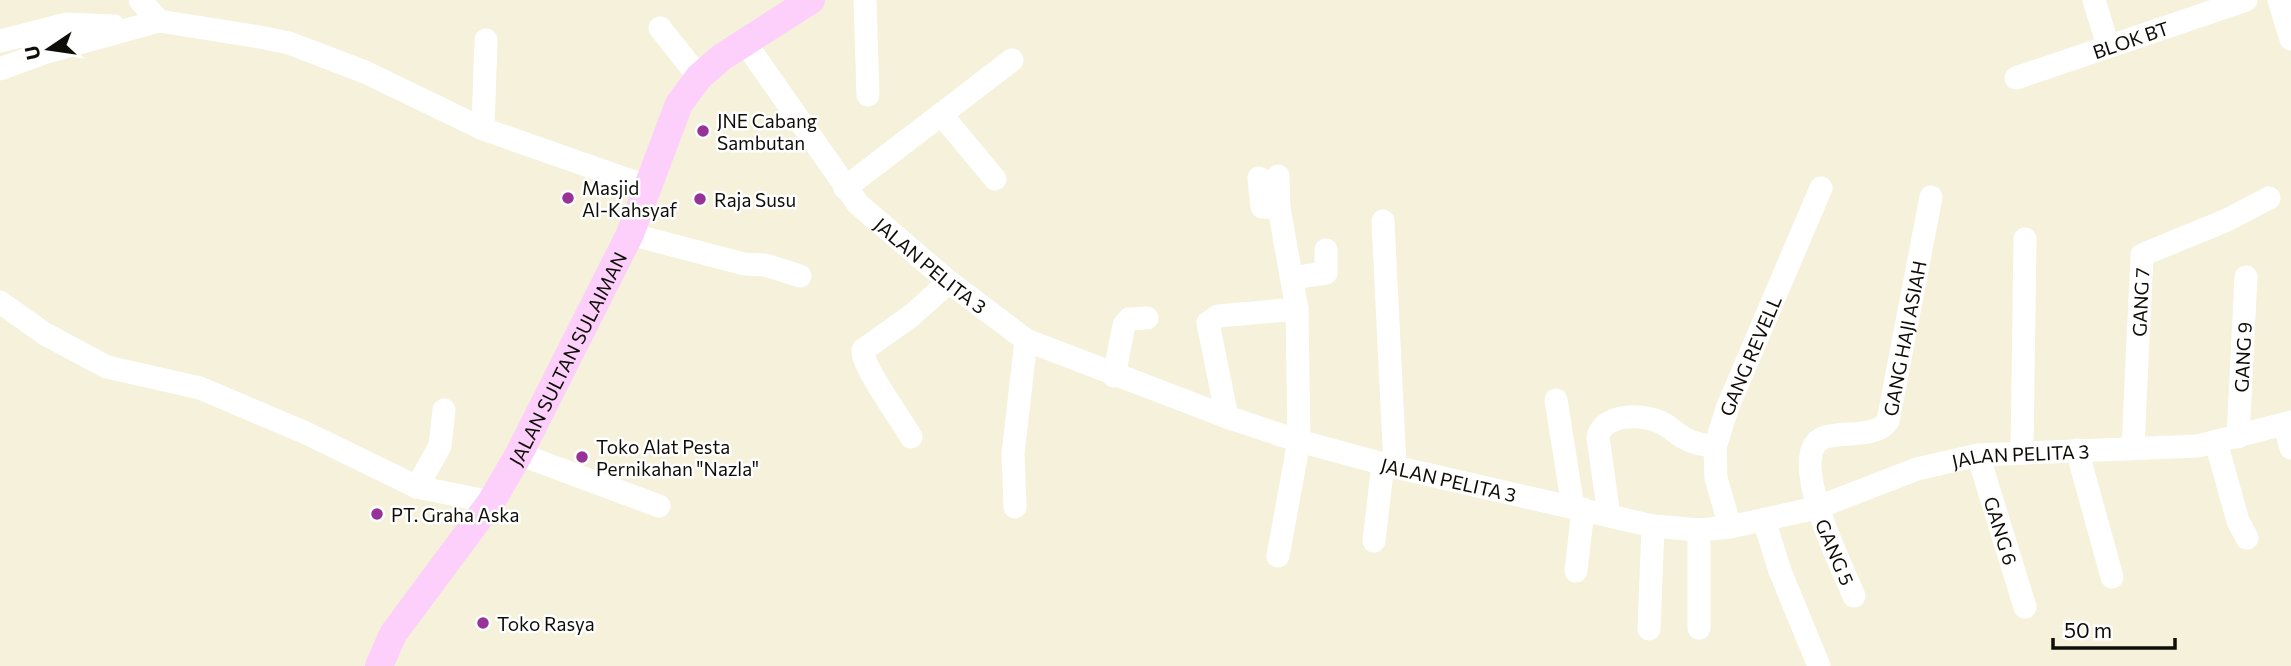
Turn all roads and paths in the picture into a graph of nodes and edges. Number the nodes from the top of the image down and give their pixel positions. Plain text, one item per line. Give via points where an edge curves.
1 (140, 0) edge
2 (811, 0) edge
3 (865, 0) edge
4 (2094, 0) edge
5 (2246, 0) edge
6 (2279, 0) edge
7 (2192, 8) edge
8 (159, 21) junction
9 (128, 28) junction
10 (660, 28) dead end
11 (2291, 39) edge
12 (486, 40) dead end
13 (0, 41) edge
14 (744, 41) junction
15 (2108, 46) junction
16 (1012, 60) dead end
17 (0, 69) edge
18 (699, 77) junction
19 (2016, 78) dead end
20 (868, 94) dead end
21 (941, 114) junction
22 (482, 129) junction
23 (1268, 177) dead end
24 (995, 179) dead end
25 (649, 187) junction
26 (845, 188) junction
27 (1821, 188) dead end
28 (1931, 197) dead end
29 (2269, 198) dead end
30 (1383, 221) dead end
31 (630, 234) junction
32 (2025, 239) dead end
33 (1326, 250) dead end
34 (800, 276) dead end
35 (2246, 277) dead end
36 (1292, 278) junction
37 (949, 282) junction
38 (0, 302) edge
39 (1297, 309) junction
40 (1147, 318) dead end
41 (1026, 340) junction
42 (1114, 376) junction
43 (1556, 400) dead end
44 (444, 410) dead end
45 (1227, 417) junction
46 (2288, 423) edge
47 (911, 437) dead end
48 (2227, 439) junction
49 (1299, 441) junction
50 (1715, 447) junction
51 (2133, 447) junction
52 (2291, 448) edge
53 (2077, 450) junction
54 (2022, 451) junction
55 (519, 454) junction
56 (1979, 455) junction
57 (1389, 465) junction
58 (418, 487) junction
59 (491, 502) junction
60 (659, 506) dead end
61 (1015, 507) dead end
62 (1578, 508) junction
63 (1816, 508) junction
64 (1609, 516) junction
65 (1764, 520) junction
66 (1653, 526) junction
67 (1730, 527) junction
68 (1699, 530) junction
69 (2247, 538) dead end
70 (1374, 541) dead end
71 (1278, 556) dead end
72 (1576, 571) dead end
73 (2112, 577) dead end
74 (1854, 596) dead end
75 (2025, 607) dead end
76 (1699, 628) dead end
77 (1649, 629) dead end
78 (379, 666) edge
79 (1819, 666) edge

1 - 8 street
2 - 14 main road, JALAN SULTAN SULAIMAN
3 - 20 street
4 - 15 street
5 - 7 street, BLOK BT
6 - 11 street
7 - 15 street, BLOK BT
8 - 9 street
8 - 22 street via 289,43 365,72
9 - 13 street via 67,24
9 - 17 street
10 - 18 street
12 - 22 street
14 - 18 main road, JALAN SULTAN SULAIMAN
14 - 26 street, JALAN PELITA 3
15 - 19 street, BLOK BT
16 - 21 street
18 - 25 main road, JALAN SULTAN SULAIMAN via 679,103
21 - 24 street
21 - 26 street
22 - 25 street
23 - 36 street via 1279,208
25 - 31 main road, JALAN SULTAN SULAIMAN
26 - 37 street, JALAN PELITA 3
27 - 50 street, GANG REVELL
28 - 63 street, GANG HAJI ASIAH via 1892,412 1877,430 1824,437 1814,445
29 - 51 street, GANG 7 via 2142,255
30 - 57 street
31 - 34 street
31 - 55 main road, JALAN SULTAN SULAIMAN
32 - 54 street
33 - 36 street via 1326,273
35 - 48 street, GANG 9
36 - 39 street
37 - 41 street, JALAN PELITA 3
37 - 47 street via 863,350 865,365
38 - 58 street via 45,334 107,368 200,388
39 - 45 street via 1218,316 1208,323
39 - 49 street
40 - 42 street via 1129,319 1124,326
41 - 42 street, JALAN PELITA 3
41 - 61 street via 1013,454
42 - 45 street, JALAN PELITA 3
43 - 62 street
44 - 58 street via 440,446
45 - 49 street, JALAN PELITA 3
46 - 48 street, JALAN PELITA 3
46 - 52 street
48 - 51 street, JALAN PELITA 3 via 2198,446
48 - 69 street, GANG 9 via 2238,521
49 - 57 street, JALAN PELITA 3
49 - 71 street
50 - 64 street via 1686,439 1656,420 1606,422 1598,437
50 - 67 street, GANG REVELL via 1716,478
51 - 53 street, JALAN PELITA 3
53 - 54 street, JALAN PELITA 3
53 - 73 street
54 - 56 street, JALAN PELITA 3
55 - 59 main road, JALAN SULTAN SULAIMAN
55 - 60 street
56 - 63 street, JALAN PELITA 3 via 1917,468
56 - 75 street, GANG 6
57 - 62 street, JALAN PELITA 3
57 - 70 street
58 - 59 street
59 - 78 main road, JALAN SULTAN SULAIMAN via 393,634
62 - 64 street, JALAN PELITA 3
62 - 72 street
63 - 65 street, JALAN PELITA 3
63 - 74 street, GANG 5
64 - 66 street, JALAN PELITA 3
65 - 67 street, JALAN PELITA 3
65 - 79 street
66 - 68 street, JALAN PELITA 3
66 - 77 street
67 - 68 street, JALAN PELITA 3
68 - 76 street

